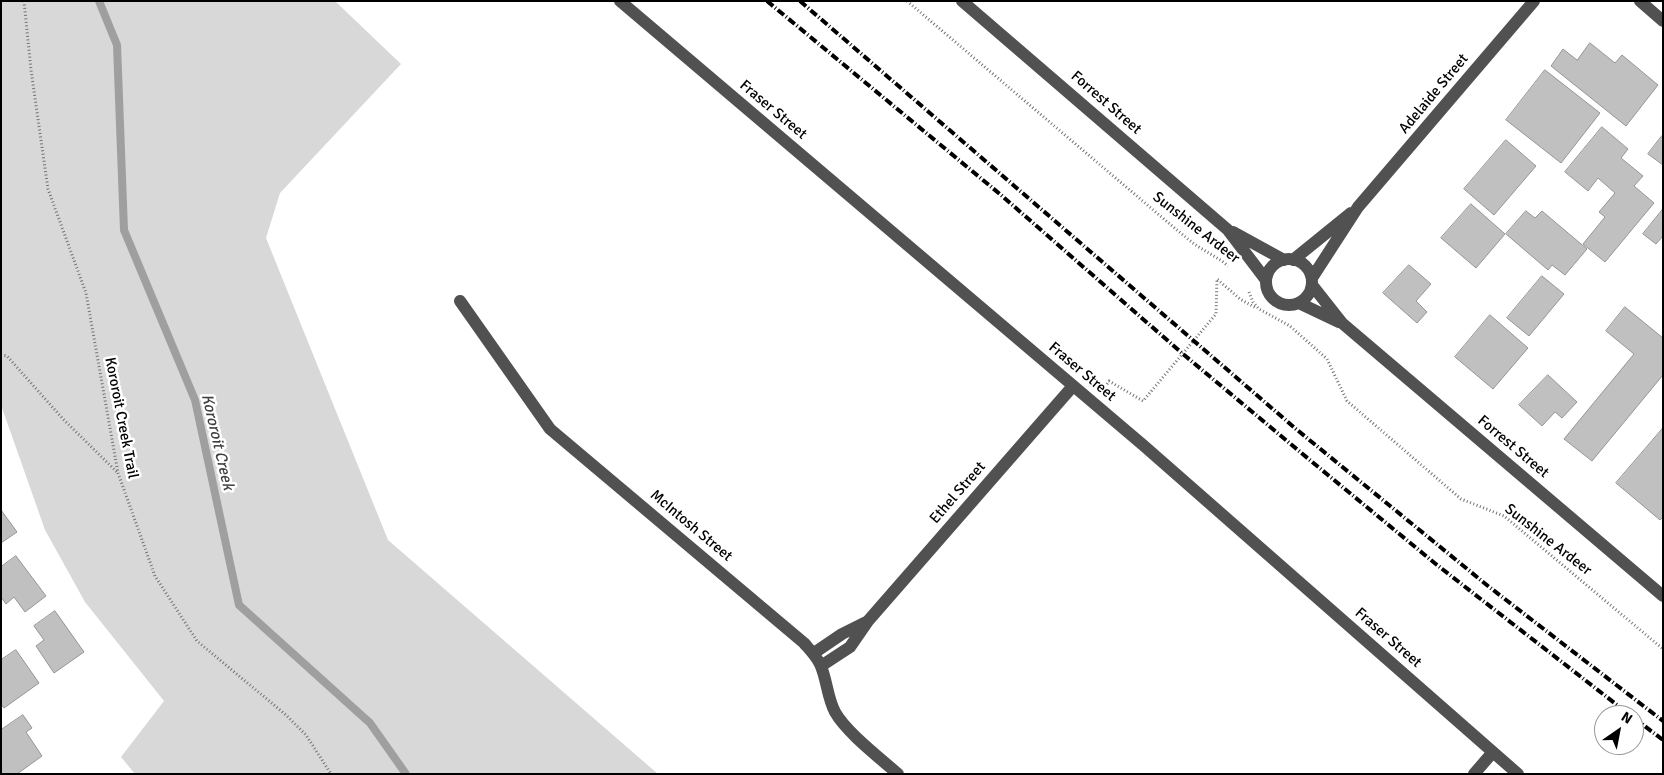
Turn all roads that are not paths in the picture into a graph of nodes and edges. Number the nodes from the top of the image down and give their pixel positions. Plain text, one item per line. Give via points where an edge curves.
1 (620, 1) edge
2 (962, 1) edge
3 (1534, 1) edge
4 (1640, 1) edge
5 (1663, 21) edge
6 (1358, 207) junction
7 (1228, 230) junction
8 (1288, 260) junction
9 (1266, 280) junction
10 (1312, 281) junction
11 (460, 301) dead end
12 (1299, 303) junction
13 (1342, 323) junction
14 (1073, 386) junction
15 (1663, 596) edge
16 (868, 621) junction
17 (814, 654) junction
18 (821, 666) junction
19 (1493, 752) junction
20 (898, 774) edge
21 (1474, 774) edge
22 (1518, 774) edge

1 - 14 street, Fraser Street
2 - 7 street, Forrest Street
3 - 6 street, Adelaide Street
4 - 5 street
6 - 8 street, Adelaide Street
6 - 10 street, Adelaide Street
7 - 8 street, Forrest Street
7 - 9 street, Forrest Street
8 - 9 street via 1272,267
8 - 10 street via 1305,266
9 - 12 street via 1273,298 1285,305
10 - 12 street via 1308,296
10 - 13 street, Forrest Street
11 - 17 street, McIntosh Street via 550,430
12 - 13 street, Forrest Street
13 - 15 street, Forrest Street
14 - 16 street, Ethel Street
14 - 19 street, Fraser Street
16 - 17 street, Ethel Street
16 - 18 street, Ethel Street via 850,647
17 - 18 street, McIntosh Street
18 - 20 street, McIntosh Street via 835,712 854,735
19 - 21 street
19 - 22 street, Fraser Street

